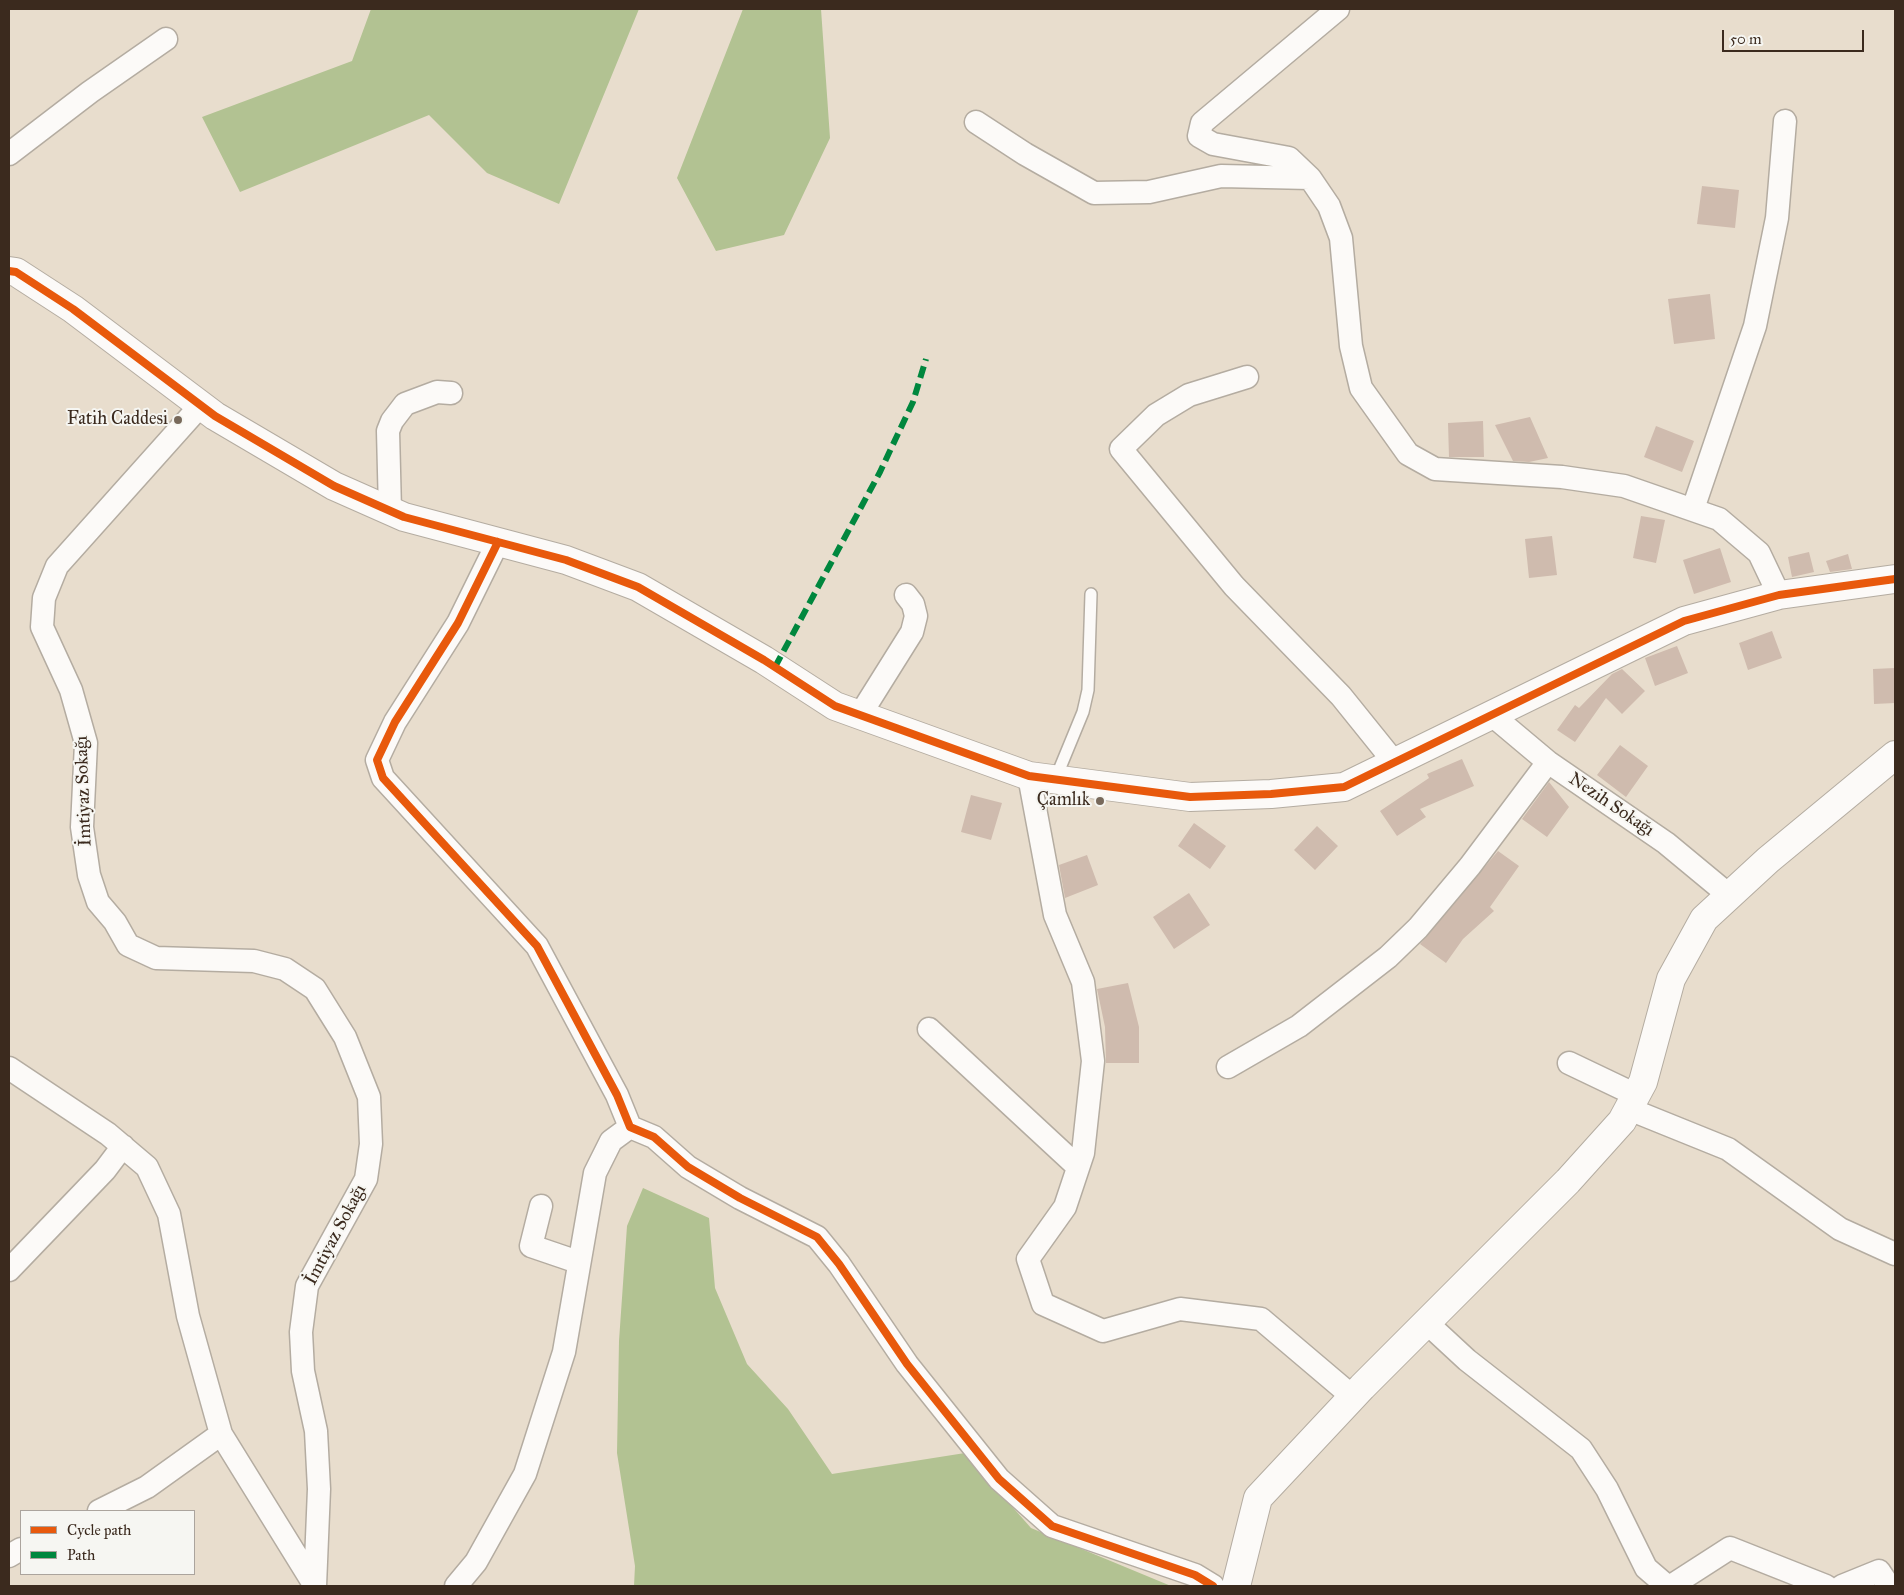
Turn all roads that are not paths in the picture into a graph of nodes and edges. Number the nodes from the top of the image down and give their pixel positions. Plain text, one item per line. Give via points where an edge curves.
1 (1338, 9) edge
2 (166, 39) dead end
3 (1785, 121) dead end
4 (976, 122) dead end
5 (9, 154) edge
6 (1310, 178) junction
7 (9, 271) edge
8 (1247, 377) dead end
9 (451, 392) dead end
10 (201, 405) junction
11 (1693, 509) junction
12 (390, 511) junction
13 (498, 542) junction
14 (1895, 579) edge
15 (1091, 594) dead end
16 (906, 595) dead end
17 (1779, 595) junction
18 (860, 715) junction
19 (1492, 715) junction
20 (1895, 755) edge
21 (1548, 762) junction
22 (1395, 763) junction
23 (1042, 778) junction
24 (1730, 896) junction
25 (929, 1029) dead end
26 (1569, 1063) dead end
27 (1228, 1067) dead end
28 (9, 1068) edge
29 (1632, 1102) junction
30 (630, 1127) junction
31 (123, 1146) junction
32 (1078, 1167) junction
33 (541, 1206) dead end
34 (1895, 1254) edge
35 (578, 1262) junction
36 (9, 1270) edge
37 (1426, 1323) junction
38 (1353, 1398) junction
39 (221, 1434) junction
40 (101, 1510) edge
41 (20, 1550) edge
42 (9, 1556) edge
43 (315, 1586) edge
44 (456, 1586) edge
45 (1213, 1586) edge
46 (1236, 1586) edge
47 (1669, 1586) edge
48 (1826, 1586) edge
49 (1842, 1586) edge
50 (1888, 1586) edge

1 - 6 street via 1202,123 1199,136 1213,144 1289,158
2 - 5 street
3 - 11 street via 1777,218 1755,326
4 - 6 street via 1094,193 1149,192 1221,176
6 - 11 street via 1329,206 1341,238 1351,346 1361,388 1408,454 1435,469 1562,477 1624,486
7 - 10 street via 16,272 73,309
8 - 22 street via 1189,394 1156,416 1120,449 1234,586 1341,696
9 - 12 street via 437,392 405,404 392,420 388,431
10 - 12 street via 214,416 334,486
10 - 43 street, İmtiyaz Sokağı via 57,566 44,598 42,627 71,690 86,743 82,827 89,875 98,902 128,945 156,958 254,961 285,969 315,989 345,1037 369,1097 371,1144 366,1179 307,1286 301,1332 303,1371 316,1431
11 - 17 street via 1719,519 1759,553
12 - 13 street
13 - 18 street via 566,560 638,587 764,660 835,706
13 - 30 street via 458,623 395,722 376,760 382,778 537,946 617,1095
14 - 17 street
15 - 23 lane via 1088,690 1083,712
16 - 18 street via 914,604 916,616 912,632
17 - 19 street via 1684,621
18 - 23 street
19 - 21 street, Nezih Sokağı
19 - 22 street
20 - 24 street via 1768,860
21 - 24 street, Nezih Sokağı via 1666,843
21 - 27 street via 1470,866 1418,928 1388,957 1300,1026
22 - 23 street via 1344,787 1271,794 1190,797
23 - 32 street via 1055,915 1083,982 1093,1061 1083,1153
24 - 29 street via 1704,919 1671,978 1644,1082
25 - 32 street
26 - 29 street
28 - 31 street
29 - 34 street via 1728,1150 1840,1229
29 - 37 street via 1622,1121 1568,1181
30 - 35 street via 611,1141 595,1173
30 - 45 street via 654,1137 688,1167 740,1198 817,1237 907,1364 999,1479 1052,1526 1195,1575
31 - 36 street via 105,1170
31 - 39 street via 147,1167 169,1214 188,1316
32 - 38 street via 1065,1206 1028,1259 1043,1304 1103,1331 1180,1309 1261,1319
33 - 35 street via 531,1246
35 - 44 street via 564,1352 525,1474 476,1562
37 - 38 street
37 - 47 street via 1467,1360 1581,1449 1606,1489 1646,1568
38 - 46 street via 1258,1498
39 - 40 street via 147,1488
39 - 43 street
41 - 42 street
47 - 48 street via 1730,1548
49 - 50 street via 1879,1571

